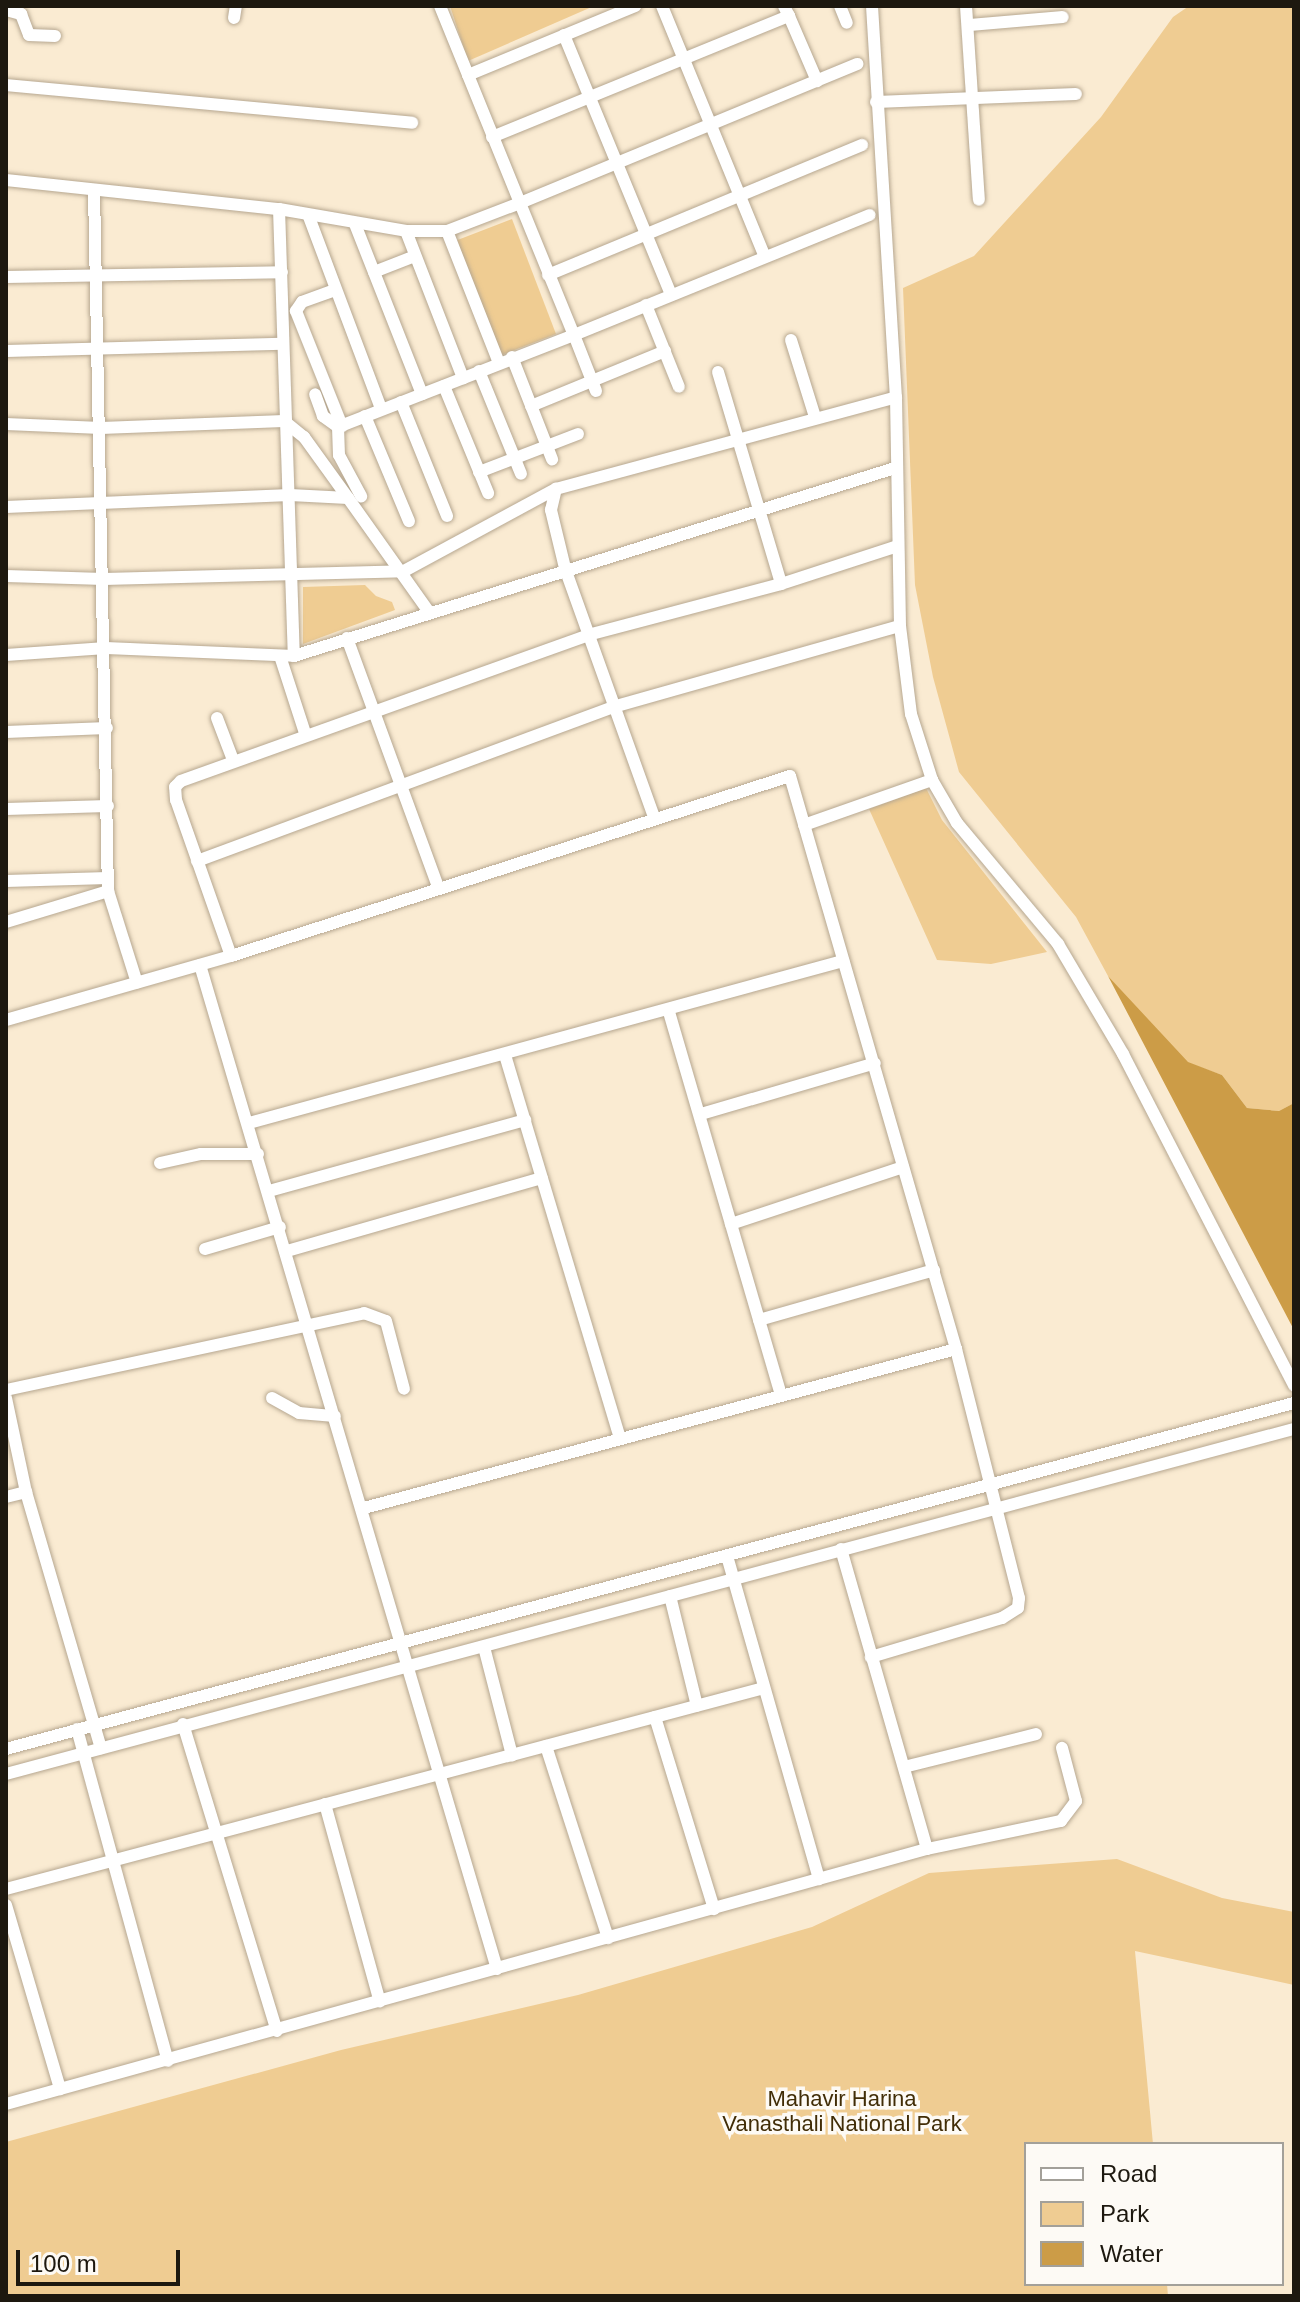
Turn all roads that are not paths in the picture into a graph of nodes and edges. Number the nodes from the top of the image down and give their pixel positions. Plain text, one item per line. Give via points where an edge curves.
1 (440, 6) edge
2 (635, 6) edge
3 (662, 6) edge
4 (840, 6) edge
5 (872, 6) edge
6 (966, 6) edge
7 (6, 10) edge
8 (786, 11) edge
9 (1063, 17) dead end
10 (847, 23) dead end
11 (970, 25) junction
12 (564, 35) junction
13 (55, 36) dead end
14 (686, 59) junction
15 (858, 64) dead end
16 (468, 75) junction
17 (817, 81) junction
18 (6, 85) edge
19 (1076, 94) dead end
20 (590, 98) junction
21 (973, 101) junction
22 (876, 102) junction
23 (412, 123) dead end
24 (713, 124) junction
25 (492, 137) junction
26 (862, 145) dead end
27 (619, 164) junction
28 (6, 180) edge
29 (94, 190) junction
30 (740, 196) junction
31 (979, 200) dead end
32 (520, 203) junction
33 (279, 209) junction
34 (870, 215) dead end
35 (309, 217) junction
36 (355, 224) junction
37 (406, 231) junction
38 (447, 231) junction
39 (647, 235) junction
40 (415, 256) junction
41 (765, 257) junction
42 (282, 272) junction
43 (374, 272) junction
44 (548, 275) junction
45 (98, 276) junction
46 (6, 277) edge
47 (335, 290) junction
48 (671, 295) junction
49 (646, 305) junction
50 (574, 335) junction
51 (791, 340) dead end
52 (282, 344) junction
53 (99, 347) junction
54 (6, 351) edge
55 (665, 351) junction
56 (512, 357) junction
57 (499, 363) junction
58 (479, 371) junction
59 (718, 372) dead end
60 (463, 378) junction
61 (444, 386) junction
62 (594, 386) junction
63 (679, 387) dead end
64 (315, 394) dead end
65 (422, 394) junction
66 (896, 397) junction
67 (401, 402) junction
68 (531, 406) junction
69 (381, 409) junction
70 (365, 416) junction
71 (815, 417) junction
72 (284, 421) junction
73 (6, 424) edge
74 (340, 426) junction
75 (101, 428) junction
76 (578, 434) dead end
77 (737, 436) junction
78 (550, 452) junction
79 (515, 458) junction
80 (895, 468) junction
81 (479, 472) junction
82 (521, 474) dead end
83 (565, 485) junction
84 (488, 493) dead end
85 (290, 495) junction
86 (355, 497) junction
87 (103, 506) junction
88 (6, 507) edge
89 (760, 511) junction
90 (447, 516) dead end
91 (409, 521) dead end
92 (895, 547) junction
93 (565, 568) junction
94 (404, 571) junction
95 (6, 576) edge
96 (292, 576) junction
97 (104, 579) junction
98 (781, 584) junction
99 (429, 612) junction
100 (900, 626) junction
101 (588, 635) junction
102 (347, 638) junction
103 (106, 648) junction
104 (6, 655) edge
105 (280, 656) junction
106 (294, 656) junction
107 (613, 707) junction
108 (373, 708) junction
109 (217, 718) dead end
110 (107, 728) junction
111 (6, 732) edge
112 (305, 733) junction
113 (233, 760) junction
114 (932, 780) junction
115 (404, 782) junction
116 (108, 806) junction
117 (6, 809) edge
118 (654, 817) junction
119 (804, 825) junction
120 (197, 861) junction
121 (6, 881) edge
122 (108, 884) junction
123 (439, 889) junction
124 (6, 922) edge
125 (231, 956) junction
126 (843, 961) junction
127 (200, 965) junction
128 (137, 983) junction
129 (669, 1012) junction
130 (6, 1020) edge
131 (505, 1055) junction
132 (875, 1063) junction
133 (701, 1114) junction
134 (525, 1120) junction
135 (249, 1123) junction
136 (258, 1154) junction
137 (160, 1163) dead end
138 (903, 1167) junction
139 (542, 1178) junction
140 (269, 1191) junction
141 (731, 1224) junction
142 (280, 1227) junction
143 (205, 1249) dead end
144 (287, 1251) junction
145 (934, 1270) junction
146 (759, 1320) junction
147 (308, 1323) junction
148 (956, 1349) junction
149 (1294, 1386) edge
150 (404, 1389) dead end
151 (6, 1390) edge
152 (781, 1395) junction
153 (6, 1398) edge
154 (272, 1398) dead end
155 (1294, 1403) edge
156 (335, 1416) junction
157 (1294, 1429) edge
158 (619, 1436) junction
159 (991, 1486) junction
160 (26, 1492) junction
161 (6, 1497) edge
162 (996, 1507) junction
163 (364, 1508) junction
164 (841, 1549) junction
165 (727, 1556) junction
166 (735, 1580) junction
167 (670, 1596) junction
168 (400, 1642) junction
169 (484, 1647) junction
170 (871, 1657) junction
171 (408, 1666) junction
172 (764, 1688) junction
173 (697, 1706) junction
174 (655, 1717) junction
175 (183, 1724) junction
176 (94, 1725) junction
177 (77, 1729) junction
178 (1036, 1734) dead end
179 (546, 1746) junction
180 (101, 1748) junction
181 (1062, 1748) dead end
182 (6, 1749) edge
183 (84, 1753) junction
184 (512, 1755) junction
185 (904, 1767) junction
186 (6, 1774) edge
187 (439, 1774) junction
188 (325, 1804) junction
189 (217, 1833) junction
190 (927, 1849) junction
191 (114, 1860) junction
192 (819, 1879) junction
193 (6, 1889) edge
194 (6, 1905) edge
195 (714, 1909) junction
196 (608, 1938) junction
197 (497, 1969) junction
198 (380, 2002) junction
199 (277, 2031) junction
200 (168, 2061) junction
201 (60, 2089) junction
202 (6, 2104) edge

1 - 16 street
2 - 12 street
3 - 14 street
4 - 10 street
5 - 22 street
6 - 11 street
7 - 13 street via 21,14 29,35
8 - 14 street
8 - 17 street
9 - 11 street
11 - 21 street
12 - 16 street
12 - 20 street
14 - 20 street
14 - 24 street
15 - 17 street
16 - 25 street
17 - 24 street
18 - 23 street
19 - 21 street
20 - 25 street
20 - 27 street
21 - 22 street
21 - 31 street
22 - 66 street
24 - 27 street
24 - 30 street
25 - 32 street
26 - 30 street
27 - 32 street
27 - 39 street
28 - 29 street
29 - 33 street
29 - 45 street
30 - 39 street
30 - 41 street
32 - 38 street
32 - 44 street
33 - 35 street
33 - 42 street
34 - 41 street
35 - 36 street
35 - 47 street
36 - 37 street
36 - 43 street
37 - 38 street
37 - 40 street
38 - 57 street
39 - 44 street
39 - 48 street
40 - 43 street
40 - 60 street
41 - 48 street
42 - 45 street
42 - 52 street
43 - 65 street
44 - 50 street
45 - 46 street
45 - 53 street
47 - 69 street
47 - 74 street via 302,302 296,311
48 - 49 street
49 - 50 street
49 - 55 street
50 - 56 street
50 - 62 street
51 - 71 street
52 - 53 street
52 - 72 street
53 - 54 street
53 - 75 street
55 - 62 street
55 - 63 street
56 - 57 street
56 - 68 street
57 - 58 street
58 - 60 street
58 - 79 street
59 - 77 street
60 - 61 street
61 - 65 street
61 - 81 street
62 - 68 street
64 - 74 street via 323,416
65 - 67 street
66 - 71 street
66 - 80 street
67 - 69 street
67 - 90 street
68 - 78 street
69 - 70 street
70 - 74 street
70 - 91 street
71 - 77 street
72 - 75 street
72 - 85 street
72 - 86 street
73 - 75 street
74 - 86 street via 339,455
75 - 87 street
76 - 78 street
77 - 83 street
77 - 89 street
78 - 79 street
79 - 81 street
79 - 82 street
80 - 89 street
80 - 92 street
81 - 84 street
83 - 93 street via 556,489 551,510
83 - 94 street
85 - 86 street
85 - 87 street
85 - 96 street
86 - 94 street
87 - 88 street
87 - 97 street
89 - 93 street
89 - 98 street
92 - 98 street
92 - 100 street
93 - 99 street
93 - 101 street
94 - 96 street
94 - 99 street
95 - 97 street
96 - 97 street
96 - 106 street
97 - 103 street
98 - 101 street
99 - 102 street
100 - 107 street
100 - 114 street via 911,714
101 - 107 street
101 - 108 street
102 - 106 street
102 - 108 street
103 - 104 street
103 - 105 street
103 - 110 street
105 - 106 street
105 - 112 street
107 - 115 street
107 - 118 street
108 - 112 street
108 - 115 street
109 - 113 street
110 - 111 street
110 - 116 street
112 - 113 street
113 - 120 street via 175,787
114 - 119 street
114 - 149 street via 969,841 1058,944 1123,1054
115 - 120 street
115 - 123 street
116 - 117 street
116 - 122 street
118 - 119 street via 790,776
118 - 123 street
119 - 126 street
120 - 125 street
121 - 122 street
122 - 124 street
122 - 128 street
123 - 125 street
125 - 127 street
126 - 129 street
126 - 132 street
127 - 128 street
127 - 135 street
128 - 130 street
129 - 131 street
129 - 133 street
131 - 134 street
131 - 135 street
132 - 133 street
132 - 138 street
133 - 141 street
134 - 139 street
134 - 140 street
135 - 136 street
136 - 137 street via 201,1154
136 - 140 street
138 - 141 street
138 - 145 street
139 - 144 street
139 - 158 street
140 - 142 street
141 - 146 street
142 - 143 street
142 - 144 street
144 - 147 street
145 - 146 street
145 - 148 street
146 - 152 street
147 - 150 street via 378,1314 386,1321
147 - 151 street
147 - 156 street
148 - 152 street
148 - 159 street
152 - 158 street
153 - 160 street
154 - 156 street via 299,1413
155 - 159 street
156 - 163 street
157 - 162 street
158 - 163 street
159 - 162 street
159 - 165 street
160 - 161 street
160 - 176 street
162 - 164 street
162 - 170 street via 1018,1608 1002,1618
163 - 168 street
164 - 166 street
164 - 170 street
165 - 166 street
165 - 168 street
166 - 167 street
166 - 172 street
167 - 169 street
167 - 173 street
168 - 171 street
168 - 176 street
169 - 171 street
169 - 184 street
170 - 185 street
171 - 175 street
171 - 187 street
172 - 173 street
172 - 192 street
173 - 174 street
174 - 179 street
174 - 195 street
175 - 180 street
175 - 189 street
176 - 177 street
176 - 180 street
177 - 182 street
177 - 183 street
178 - 185 street
179 - 184 street
179 - 196 street
180 - 183 street
181 - 190 street via 1076,1801 1061,1821
183 - 186 street
183 - 191 street
184 - 187 street
185 - 190 street
187 - 188 street
187 - 197 street
188 - 189 street
188 - 198 street
189 - 191 street
189 - 199 street
190 - 192 street
191 - 193 street
191 - 200 street
192 - 195 street
194 - 201 street
195 - 196 street
196 - 197 street
197 - 198 street
198 - 199 street
199 - 200 street
200 - 201 street
201 - 202 street

